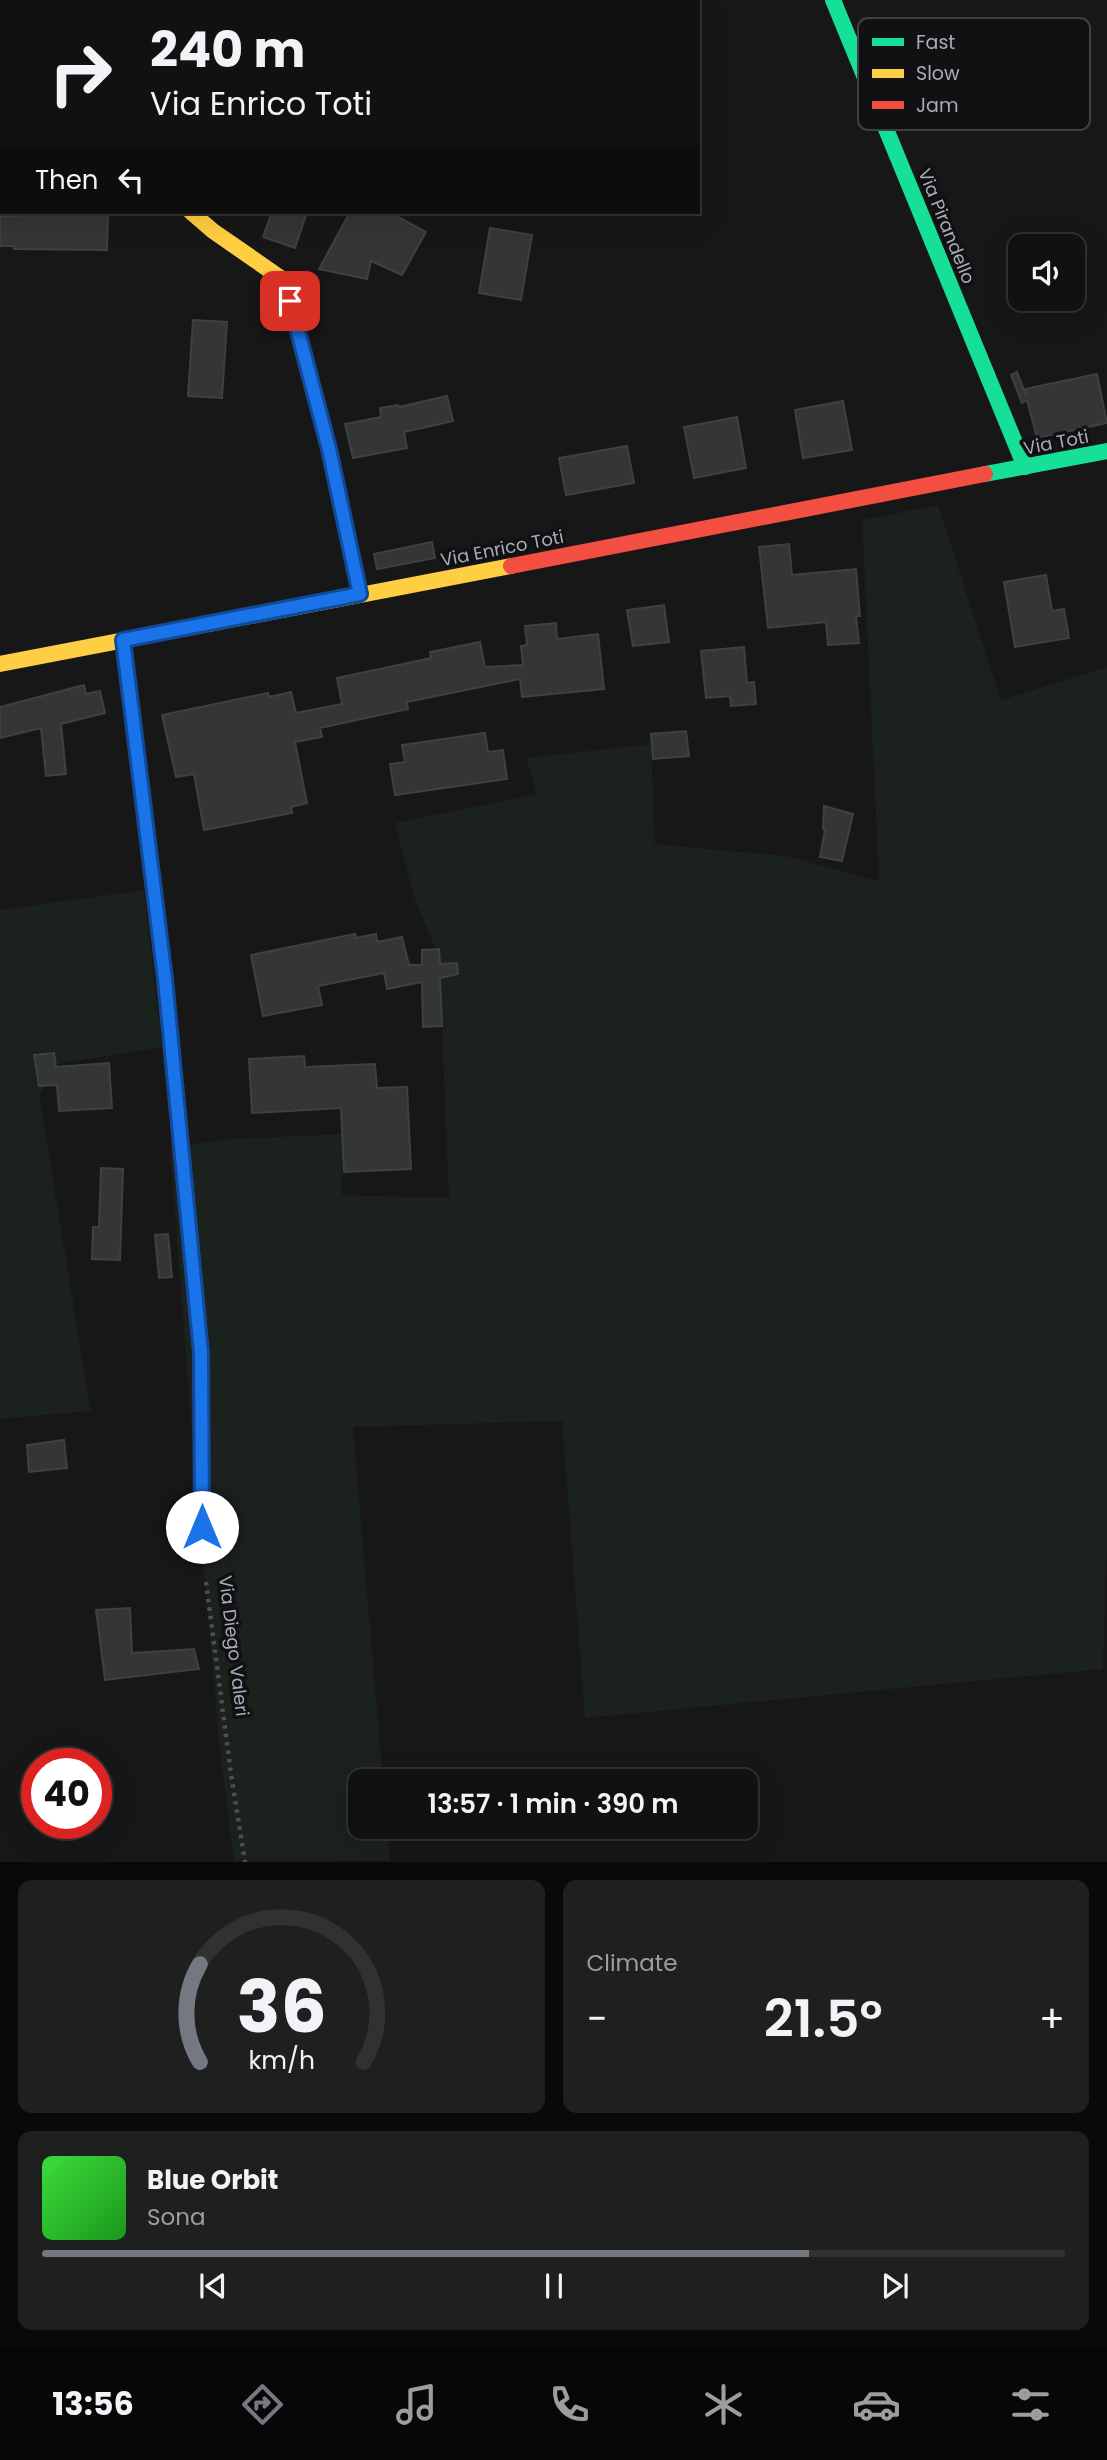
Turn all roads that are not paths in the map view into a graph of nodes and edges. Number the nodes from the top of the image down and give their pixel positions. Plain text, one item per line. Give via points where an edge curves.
1 (833, 0) edge
2 (858, 63) edge
3 (884, 130) edge
4 (193, 214) edge
5 (1107, 451) edge
6 (1018, 469) junction
7 (360, 594) junction
8 (123, 640) junction
9 (0, 664) edge
10 (202, 1551) road end

1 - 2 street, Via Pirandello
3 - 6 street, Via Pirandello
4 - 7 street via 285,281 329,449
5 - 6 street, Via Toti
6 - 7 street, Via Enrico Toti
7 - 8 street, Via Enrico Toti
8 - 9 street, Via Enrico Toti
8 - 10 street via 165,979 201,1353

